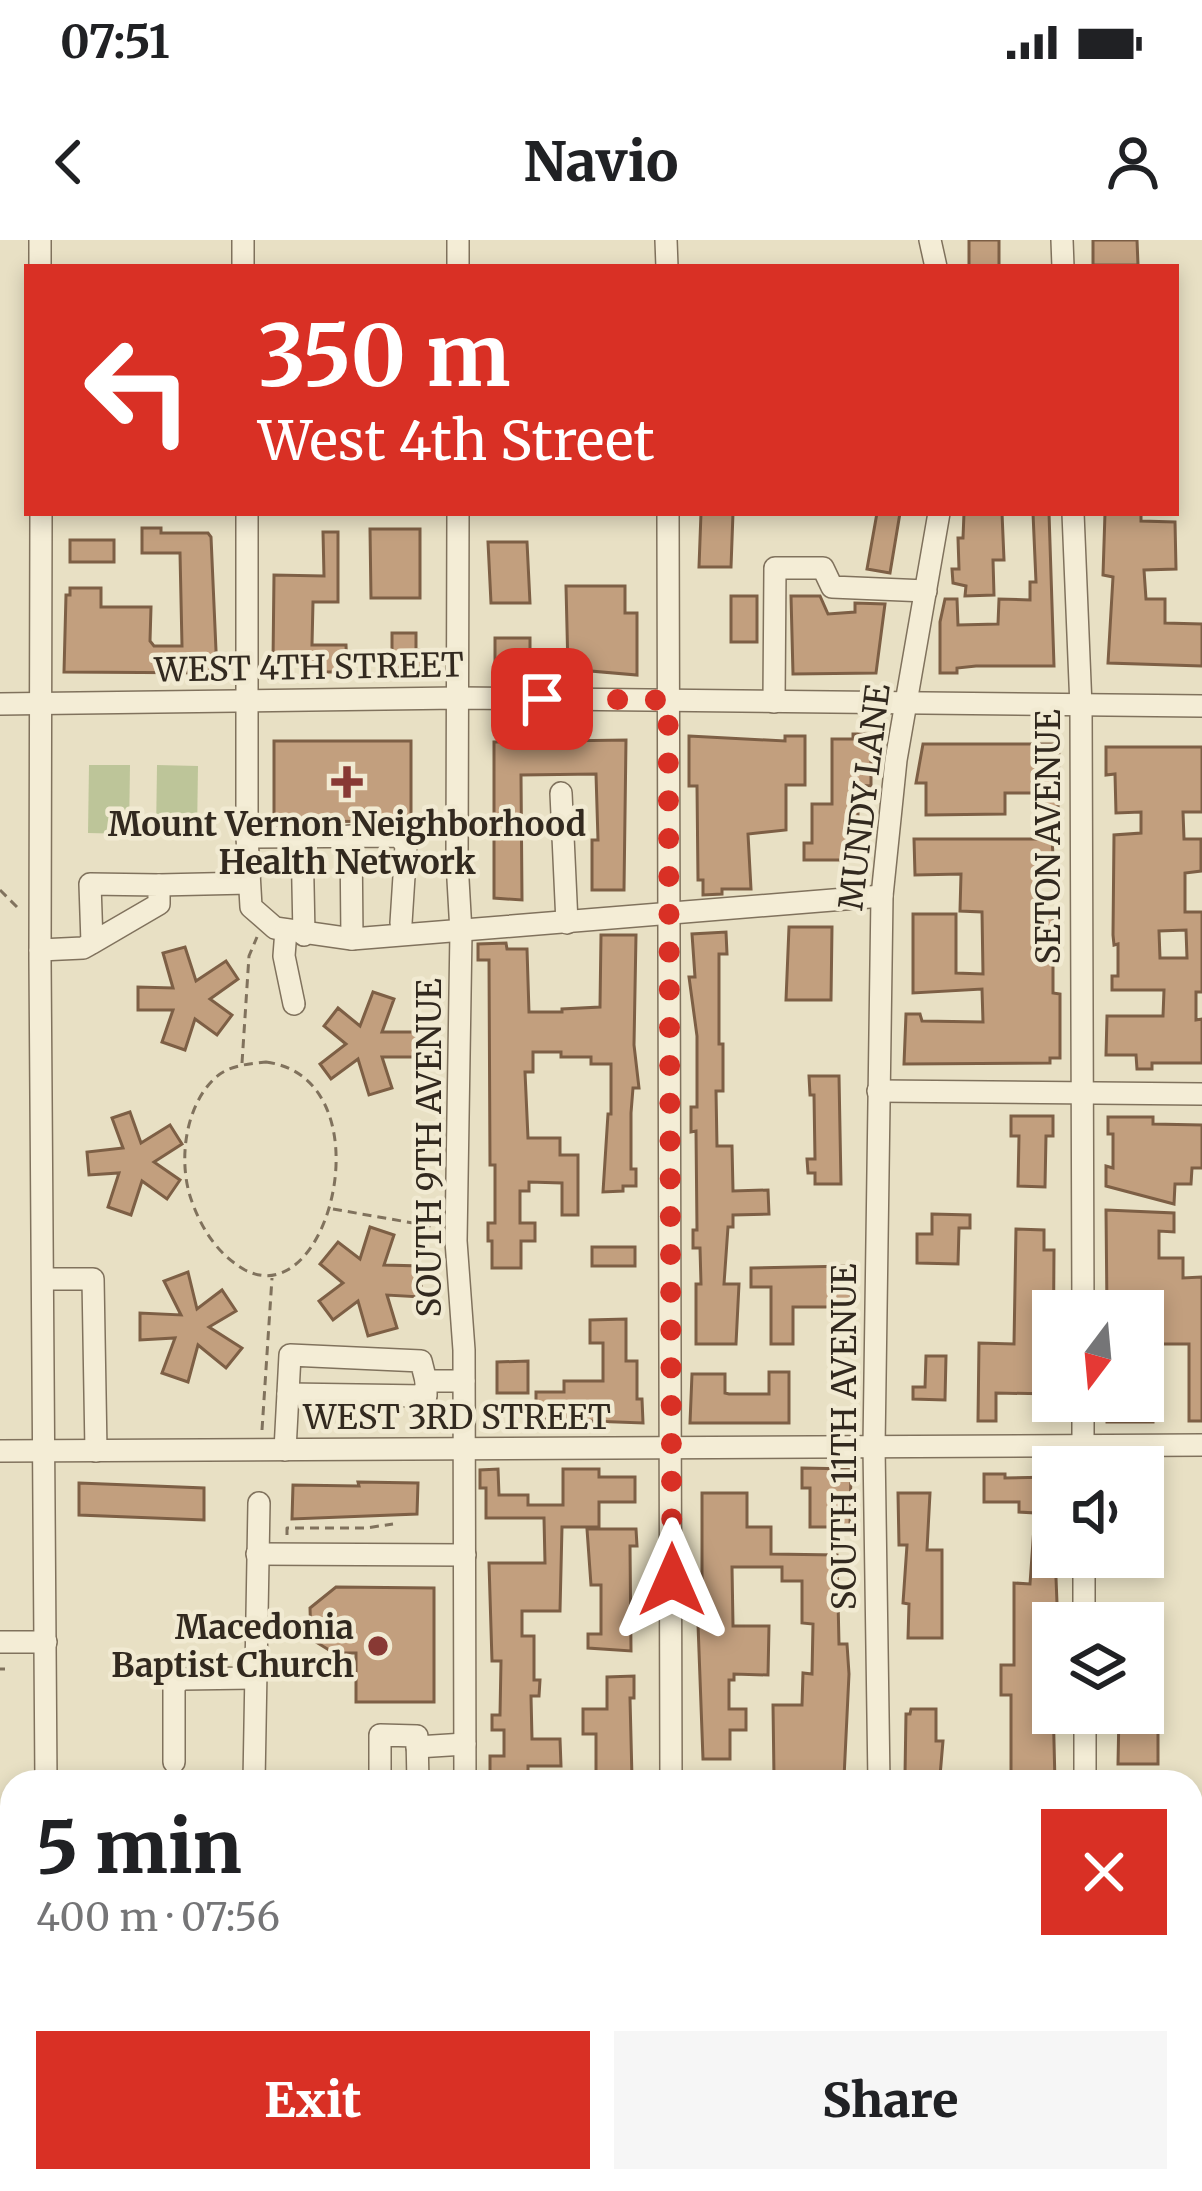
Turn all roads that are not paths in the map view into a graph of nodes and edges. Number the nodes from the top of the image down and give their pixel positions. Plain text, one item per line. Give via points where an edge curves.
1 (41, 516) edge
2 (247, 516) edge
3 (458, 516) edge
4 (668, 516) edge
5 (938, 516) edge
6 (1073, 516) edge
7 (926, 591) junction
8 (458, 698) junction
9 (668, 700) junction
10 (249, 701) junction
11 (774, 702) junction
12 (42, 703) junction
13 (0, 704) edge
14 (906, 706) junction
15 (1081, 706) junction
16 (1202, 706) edge
17 (562, 793) dead end
18 (351, 836) junction
19 (247, 837) junction
20 (302, 837) junction
21 (249, 883) junction
22 (159, 885) junction
23 (882, 896) junction
24 (666, 914) junction
25 (401, 923) dead end
26 (567, 923) junction
27 (461, 932) junction
28 (295, 933) junction
29 (352, 939) junction
30 (92, 943) junction
31 (40, 950) junction
32 (294, 1004) dead end
33 (878, 1091) junction
34 (1083, 1094) junction
35 (1202, 1094) edge
36 (44, 1280) junction
37 (1083, 1290) edge
38 (426, 1381) junction
39 (464, 1381) junction
40 (288, 1394) junction
41 (1202, 1445) edge
42 (874, 1447) junction
43 (465, 1449) junction
44 (1164, 1449) edge
45 (96, 1450) junction
46 (285, 1450) junction
47 (672, 1450) junction
48 (0, 1451) edge
49 (46, 1451) junction
50 (1032, 1455) edge
51 (259, 1503) dead end
52 (257, 1554) junction
53 (465, 1555) junction
54 (0, 1642) edge
55 (46, 1642) junction
56 (254, 1678) junction
57 (1085, 1734) edge
58 (465, 1744) junction
59 (417, 1747) junction
60 (174, 1762) dead end
61 (46, 1770) edge
62 (254, 1770) edge
63 (380, 1770) edge
64 (418, 1770) edge
65 (465, 1770) edge
66 (671, 1770) edge
67 (879, 1770) edge
68 (1085, 1770) edge

1 - 12 street
2 - 10 street
3 - 8 street, SOUTH 9TH AVENUE
4 - 9 street
5 - 7 street, MUNDY LANE
6 - 15 street, SETON AVENUE
7 - 11 street via 832,587 823,568 775,568
7 - 14 street, MUNDY LANE
8 - 9 street, WEST 4TH STREET
8 - 10 street, WEST 4TH STREET
8 - 27 street, SOUTH 9TH AVENUE
9 - 11 street, WEST 4TH STREET
9 - 24 street
10 - 12 street, WEST 4TH STREET
10 - 19 street
11 - 14 street, WEST 4TH STREET
12 - 13 street, WEST 4TH STREET
12 - 31 street
14 - 15 street, WEST 4TH STREET
14 - 23 street, MUNDY LANE
15 - 16 street, WEST 4TH STREET
15 - 34 street, SETON AVENUE
17 - 26 street
18 - 20 street
18 - 25 street via 398,836 406,845
18 - 29 street
19 - 20 street
19 - 21 street
20 - 28 street
21 - 22 street
21 - 28 street via 251,907
22 - 30 street via 159,904
22 - 30 street via 90,884
23 - 24 street
23 - 33 street, MUNDY LANE
24 - 26 street
24 - 47 street
26 - 27 street
27 - 29 street
27 - 39 street, SOUTH 9TH AVENUE via 456,1241
28 - 29 street
28 - 32 street via 284,956
30 - 31 street
31 - 36 street
33 - 34 street
33 - 42 street, SOUTH 11TH AVENUE
34 - 35 street
34 - 37 street, SETON AVENUE
36 - 45 street via 93,1279
36 - 49 street
38 - 39 street
38 - 40 street via 426,1396
38 - 40 street via 421,1361 290,1355
39 - 43 street, SOUTH 9TH AVENUE
40 - 46 street
41 - 44 street, WEST 3RD STREET
42 - 47 street, WEST 3RD STREET
42 - 50 street, WEST 3RD STREET
42 - 67 street, SOUTH 11TH AVENUE
43 - 46 street, WEST 3RD STREET
43 - 47 street, WEST 3RD STREET
43 - 53 street, SOUTH 9TH AVENUE
45 - 46 street, WEST 3RD STREET
45 - 49 street, WEST 3RD STREET
47 - 66 street
48 - 49 street, WEST 3RD STREET
49 - 55 street
51 - 52 street
52 - 53 street
52 - 56 street
53 - 58 street, SOUTH 9TH AVENUE
54 - 55 street
55 - 61 street
56 - 60 street via 174,1685
56 - 62 street
57 - 68 street
58 - 59 street
58 - 65 street, SOUTH 9TH AVENUE
59 - 63 street via 417,1736 380,1735
59 - 64 street

